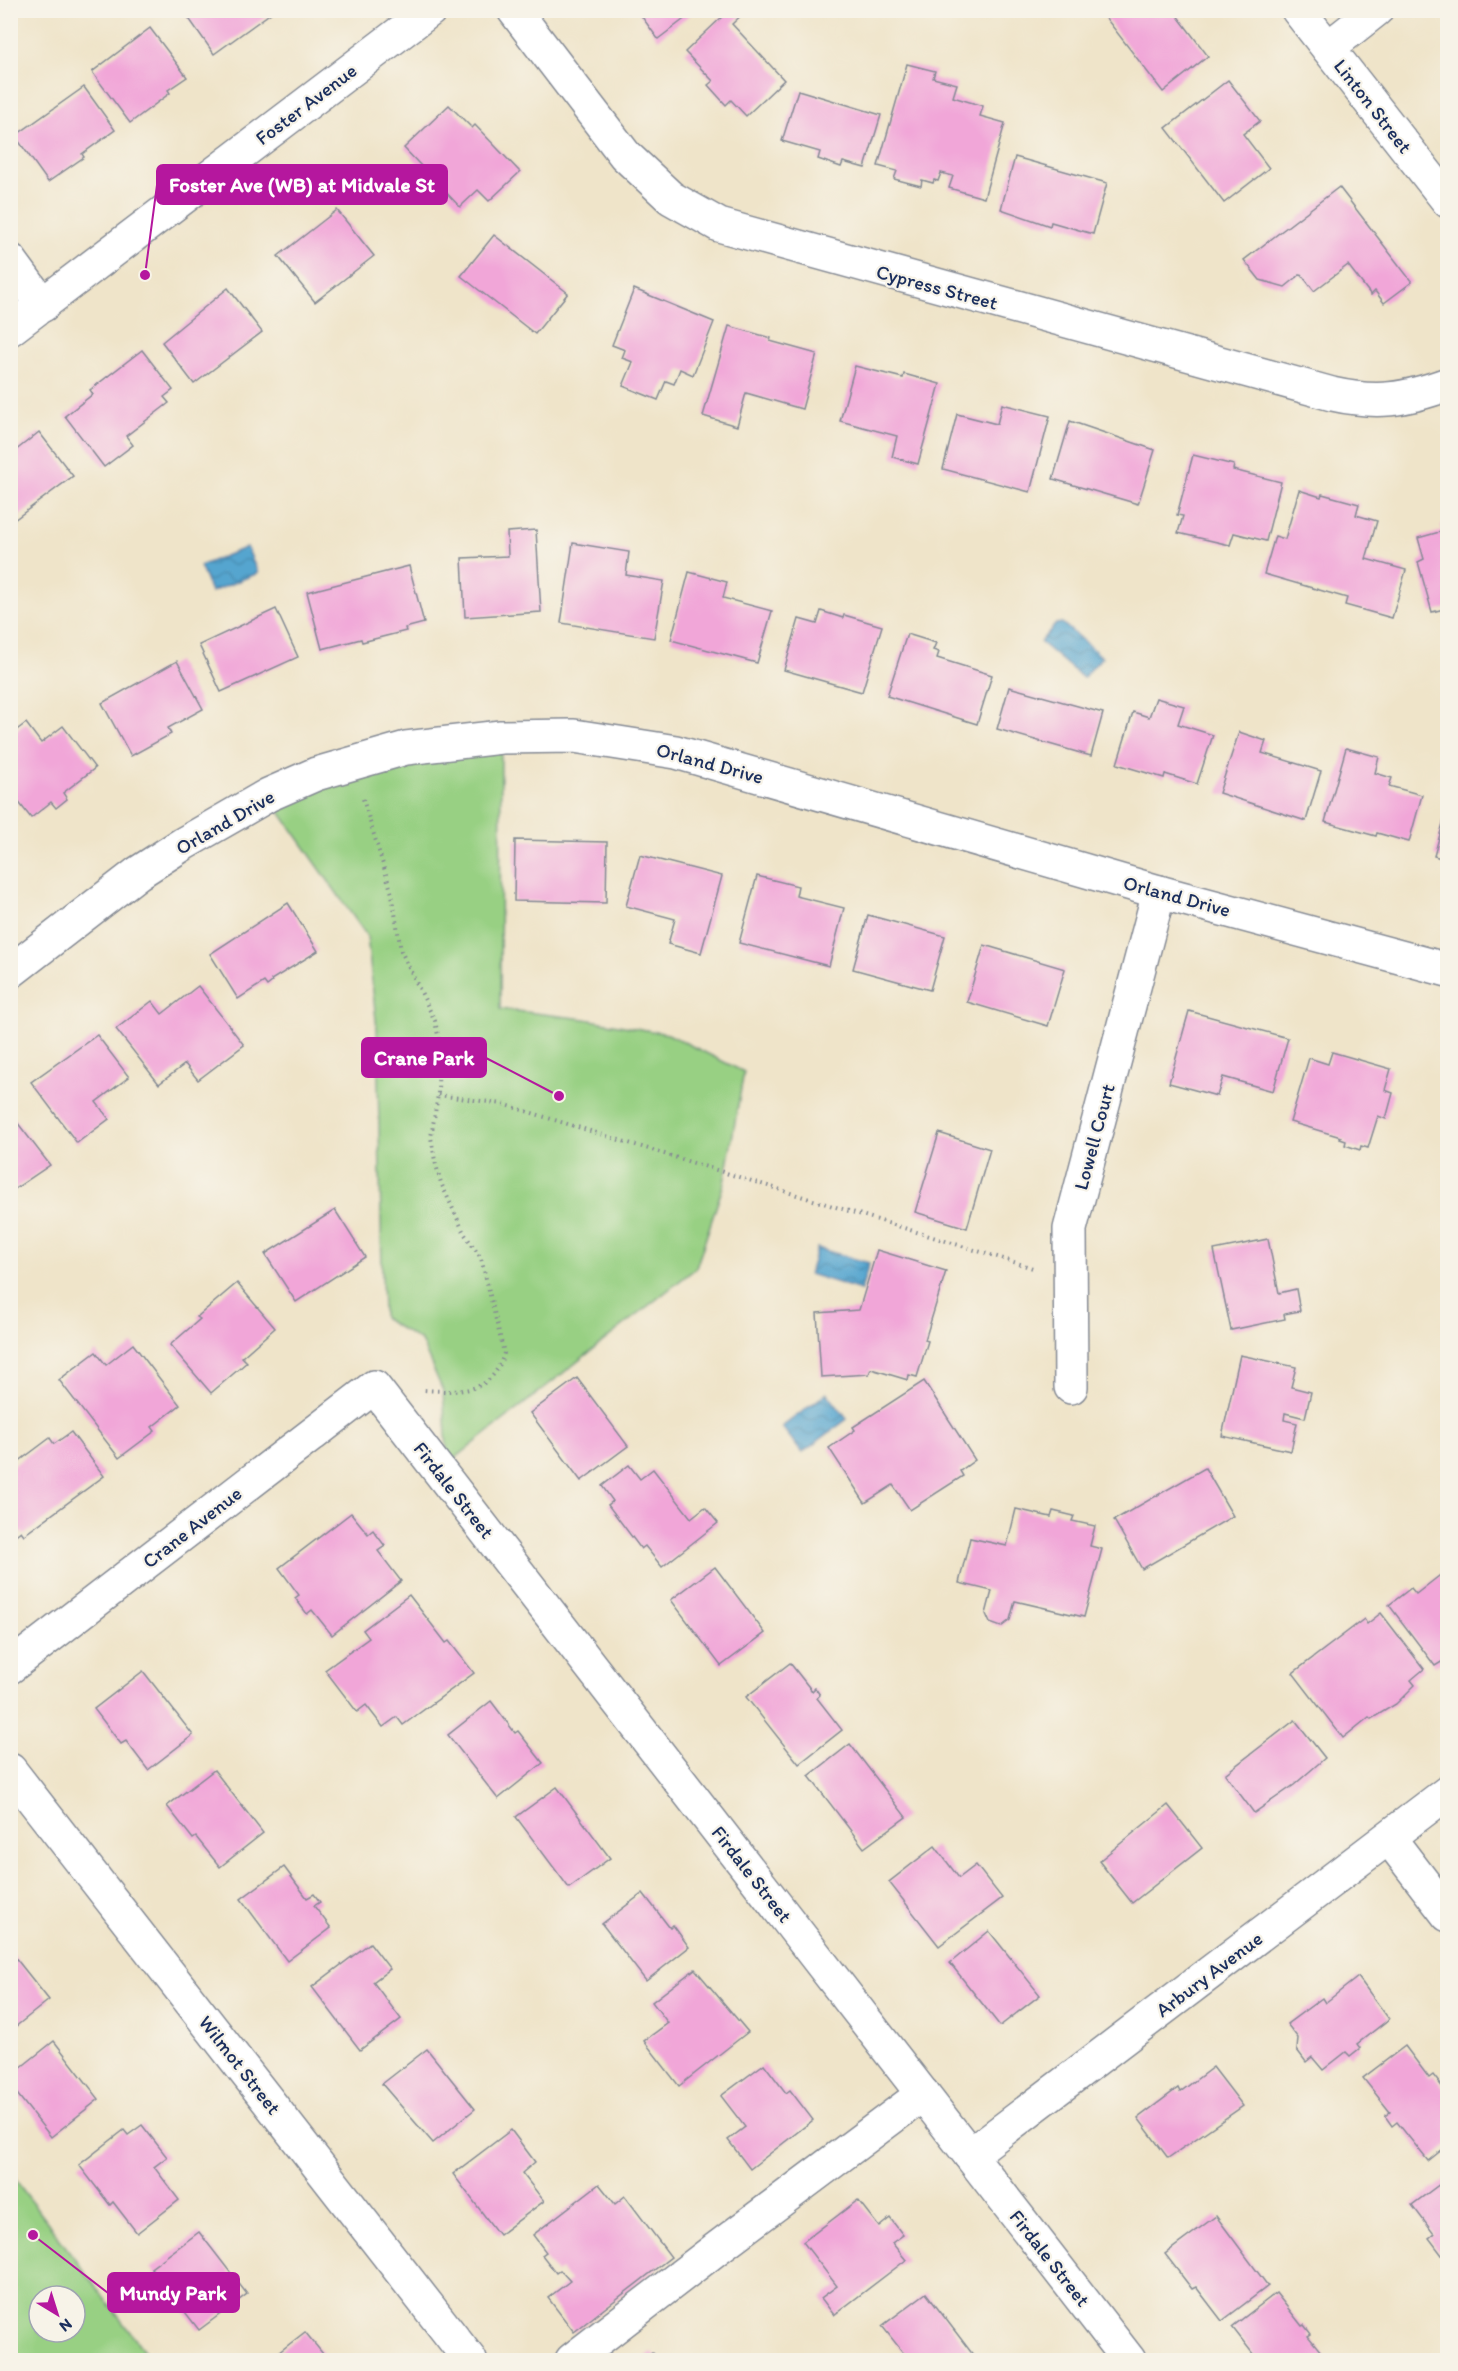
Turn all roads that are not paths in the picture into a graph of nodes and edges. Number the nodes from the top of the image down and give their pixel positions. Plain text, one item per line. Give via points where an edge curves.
1 (430, 10) edge
2 (513, 10) edge
3 (1298, 10) edge
4 (1376, 10) edge
5 (1328, 48) junction
6 (1448, 201) edge
7 (10, 260) edge
8 (43, 305) junction
9 (10, 329) edge
10 (1448, 384) edge
11 (1159, 892) junction
12 (1448, 970) edge
13 (10, 972) edge
14 (374, 1387) joint
15 (1071, 1387) dead end
16 (10, 1667) edge
17 (10, 1770) edge
18 (1448, 1792) edge
19 (1389, 1838) junction
20 (1448, 1915) edge
21 (923, 2094) junction
22 (970, 2155) junction
23 (470, 2361) edge
24 (572, 2361) edge
25 (1129, 2361) edge

1 - 8 street, Foster Avenue
2 - 10 street, Cypress Street via 626,154 671,198 719,225 1332,394 1369,401 1390,400
3 - 5 street, Linton Street
4 - 5 street
5 - 6 street, Linton Street
7 - 8 street
8 - 9 street, Foster Avenue
11 - 12 street, Orland Drive
11 - 13 street, Orland Drive via 676,752 574,736 501,737 405,748 316,774 268,795 138,873
11 - 15 street, Lowell Court via 1070,1229
14 - 16 street, Crane Avenue
14 - 21 street, Firdale Street
17 - 23 street, Wilmot Street
18 - 19 street, Arbury Avenue
19 - 20 street
19 - 22 street, Arbury Avenue
21 - 22 street, Firdale Street
21 - 24 street
22 - 25 street, Firdale Street

